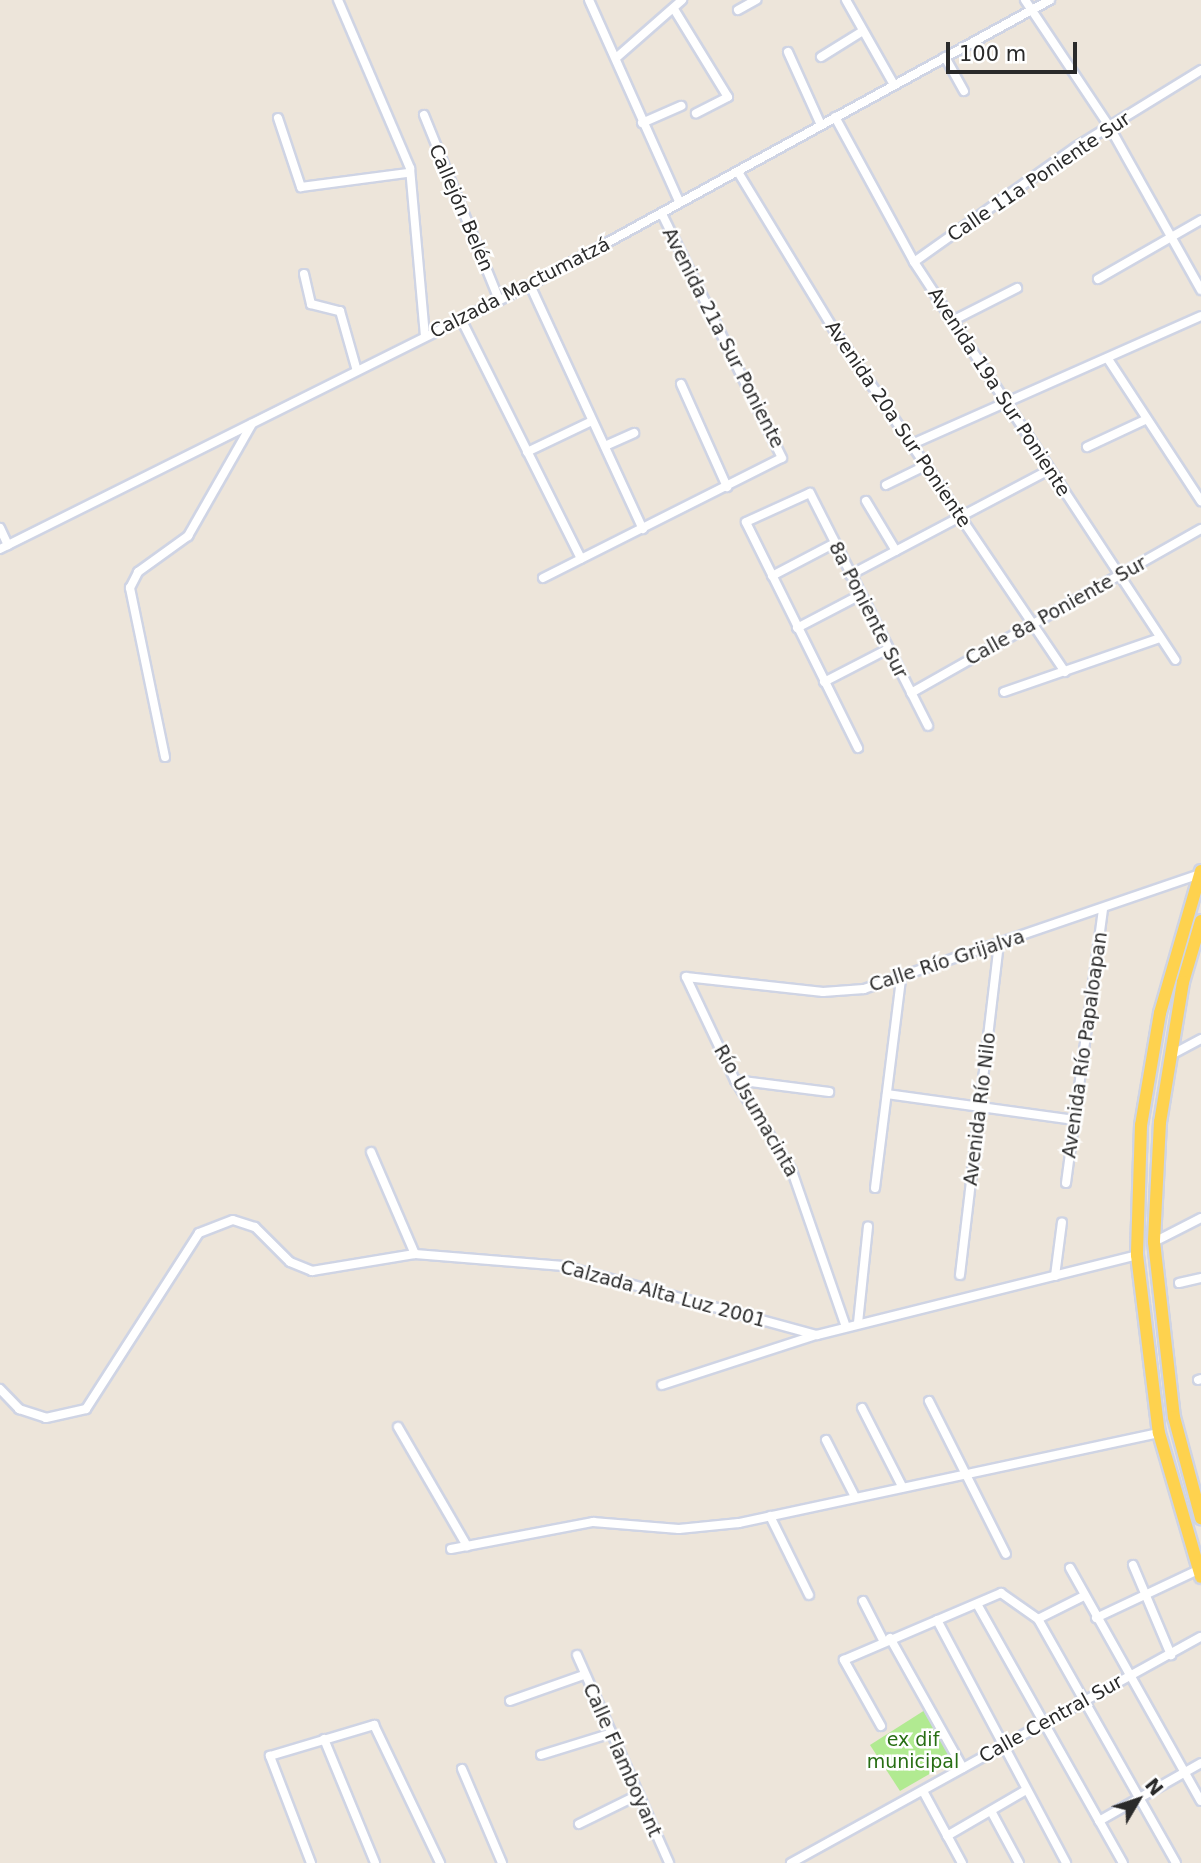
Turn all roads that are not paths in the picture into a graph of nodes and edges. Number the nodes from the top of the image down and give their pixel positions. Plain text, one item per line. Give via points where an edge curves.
1 (338, 0) edge
2 (589, 0) edge
3 (682, 0) edge
4 (756, 0) edge
5 (846, 0) edge
6 (1025, 0) edge
7 (1050, 0) edge
8 (674, 9) junction
9 (738, 10) dead end
10 (1031, 10) junction
11 (863, 31) junction
12 (788, 52) dead end
13 (821, 57) dead end
14 (945, 57) junction
15 (615, 58) junction
16 (1201, 70) edge
17 (894, 85) junction
18 (964, 92) dead end
19 (681, 106) dead end
20 (696, 113) dead end
21 (424, 114) dead end
22 (835, 117) junction
23 (278, 118) dead end
24 (642, 123) junction
25 (821, 125) junction
26 (1109, 126) junction
27 (738, 172) junction
28 (408, 173) junction
29 (680, 203) junction
30 (662, 214) junction
31 (1201, 220) edge
32 (1171, 236) junction
33 (914, 262) junction
34 (304, 274) dead end
35 (1098, 279) dead end
36 (530, 285) junction
37 (1017, 288) dead end
38 (1201, 290) edge
39 (499, 300) junction
40 (1201, 316) edge
41 (461, 319) junction
42 (952, 321) junction
43 (425, 336) junction
44 (1108, 359) junction
45 (357, 371) junction
46 (681, 384) dead end
47 (1004, 404) junction
48 (1147, 419) junction
49 (592, 421) junction
50 (252, 424) junction
51 (634, 433) dead end
52 (910, 444) junction
53 (605, 446) junction
54 (1087, 447) dead end
55 (527, 452) junction
56 (925, 466) junction
57 (1049, 470) junction
58 (886, 485) dead end
59 (727, 487) junction
60 (866, 501) dead end
61 (1201, 501) edge
62 (959, 516) junction
63 (0, 528) edge
64 (643, 529) junction
65 (1201, 529) edge
66 (834, 544) junction
67 (4, 547) edge
68 (896, 551) junction
69 (581, 559) junction
70 (850, 575) junction
71 (772, 576) junction
72 (1119, 576) junction
73 (543, 578) dead end
74 (860, 595) junction
75 (1032, 624) junction
76 (797, 628) junction
77 (1160, 638) junction
78 (888, 649) junction
79 (1175, 660) dead end
80 (1065, 672) junction
81 (824, 682) junction
82 (1004, 692) dead end
83 (911, 693) junction
84 (928, 726) dead end
85 (858, 748) dead end
86 (164, 757) dead end
87 (1200, 873) edge
88 (1103, 908) junction
89 (1201, 920) edge
90 (1198, 938) edge
91 (999, 944) junction
92 (686, 977) joint
93 (901, 980) junction
94 (1201, 1039) edge
95 (1171, 1055) junction
96 (735, 1080) junction
97 (829, 1092) dead end
98 (887, 1094) junction
99 (981, 1108) junction
100 (1073, 1120) junction
101 (371, 1152) dead end
102 (1066, 1183) dead end
103 (875, 1188) dead end
104 (1200, 1218) edge
105 (1062, 1222) dead end
106 (868, 1227) dead end
107 (1154, 1242) junction
108 (415, 1254) junction
109 (1137, 1255) junction
110 (960, 1275) dead end
111 (1055, 1276) junction
112 (1201, 1278) edge
113 (1179, 1283) dead end
114 (858, 1323) junction
115 (846, 1327) junction
116 (817, 1335) junction
117 (662, 1385) dead end
118 (0, 1389) edge
119 (929, 1401) dead end
120 (862, 1408) dead end
121 (398, 1427) dead end
122 (1159, 1433) junction
123 (826, 1440) dead end
124 (967, 1473) junction
125 (902, 1486) junction
126 (855, 1497) junction
127 (1200, 1510) edge
128 (770, 1517) junction
129 (467, 1546) junction
130 (451, 1549) dead end
131 (1006, 1554) dead end
132 (1133, 1565) dead end
133 (1070, 1568) dead end
134 (1200, 1574) edge
135 (1143, 1594) junction
136 (809, 1595) dead end
137 (1084, 1597) junction
138 (863, 1601) dead end
139 (977, 1605) junction
140 (1096, 1618) junction
141 (1038, 1619) junction
142 (937, 1620) junction
143 (1201, 1637) edge
144 (886, 1639) junction
145 (1171, 1655) junction
146 (577, 1656) dead end
147 (584, 1675) junction
148 (1126, 1677) junction
149 (510, 1701) dead end
150 (1083, 1702) junction
151 (1045, 1724) junction
152 (881, 1726) dead end
153 (609, 1734) junction
154 (324, 1739) junction
155 (1003, 1746) junction
156 (541, 1755) dead end
157 (1201, 1763) edge
158 (963, 1768) junction
159 (462, 1769) dead end
160 (1185, 1773) junction
161 (1026, 1790) junction
162 (923, 1791) junction
163 (638, 1795) junction
164 (1139, 1798) junction
165 (1201, 1801) edge
166 (991, 1811) junction
167 (1099, 1821) junction
168 (579, 1824) dead end
169 (947, 1836) junction
170 (665, 1862) edge
171 (311, 1863) edge
172 (376, 1863) edge
173 (440, 1863) edge
174 (502, 1863) edge
175 (791, 1863) edge
176 (962, 1863) edge
177 (1019, 1863) edge
178 (1066, 1863) edge
179 (1124, 1863) edge
180 (1176, 1863) edge

1 - 28 street via 400,140
2 - 15 street, Avenida 21a Sur Poniente
3 - 8 street
4 - 9 street
5 - 11 street
6 - 10 street
7 - 10 street, Calzada Mactumatzá
8 - 15 street
8 - 20 street via 728,97
10 - 14 street, Calzada Mactumatzá
10 - 26 street
11 - 13 street
11 - 17 street
12 - 25 street
14 - 17 street, Calzada Mactumatzá
14 - 18 street
15 - 24 street, Avenida 21a Sur Poniente
16 - 26 street, Calle 11a Poniente Sur
17 - 22 street, Calzada Mactumatzá
19 - 24 street
21 - 39 street, Callejón Belén
22 - 25 street, Calzada Mactumatzá
22 - 33 street, Avenida 19a Sur Poniente
23 - 28 street via 301,187
24 - 29 street, Avenida 21a Sur Poniente
25 - 27 street, Calzada Mactumatzá
26 - 32 street
26 - 33 street, Calle 11a Poniente Sur
27 - 29 street, Calzada Mactumatzá
27 - 52 street, Avenida 20a Sur Poniente
28 - 43 street
29 - 30 street, Calzada Mactumatzá
30 - 36 street, Calzada Mactumatzá
30 - 59 street, Avenida 21a Sur Poniente via 782,453 779,460
31 - 32 street
32 - 35 street
32 - 38 street
33 - 42 street, Avenida 19a Sur Poniente
34 - 45 street via 311,304 340,311
36 - 39 street, Calzada Mactumatzá
36 - 49 street
37 - 42 street
39 - 41 street, Calzada Mactumatzá
40 - 44 street
41 - 43 street, Calzada Mactumatzá
41 - 55 street
42 - 47 street, Avenida 19a Sur Poniente
43 - 45 street, Calzada Mactumatzá
44 - 47 street
44 - 48 street
45 - 50 street, Calzada Mactumatzá
46 - 59 street
47 - 52 street
47 - 57 street, Avenida 19a Sur Poniente
48 - 54 street
48 - 61 street
49 - 53 street
49 - 55 street
50 - 67 street, Calzada Mactumatzá
50 - 86 street via 188,536 138,572 130,588
51 - 53 street
52 - 56 street, Avenida 20a Sur Poniente
53 - 64 street
55 - 69 street
56 - 58 street
56 - 62 street, Avenida 20a Sur Poniente
57 - 62 street
57 - 72 street, Avenida 19a Sur Poniente
59 - 64 street
60 - 68 street
62 - 68 street
62 - 75 street, Avenida 20a Sur Poniente
63 - 67 street
64 - 69 street
65 - 72 street, Calle 8a Poniente Sur
66 - 70 street, 8a Poniente Sur
66 - 71 street
66 - 71 street, 8a Poniente Sur via 810,493 746,522
68 - 70 street
69 - 73 street
70 - 74 street, 8a Poniente Sur
71 - 76 street
72 - 75 street, Calle 8a Poniente Sur
72 - 77 street, Avenida 19a Sur Poniente
74 - 76 street
74 - 78 street, 8a Poniente Sur
75 - 80 street, Avenida 20a Sur Poniente
75 - 83 street, Calle 8a Poniente Sur
76 - 81 street
77 - 79 street, Avenida 19a Sur Poniente
77 - 80 street
78 - 81 street
78 - 83 street, 8a Poniente Sur
80 - 82 street
81 - 85 street
83 - 84 street, 8a Poniente Sur
87 - 88 street, Calle Río Grijalva
87 - 109 main road via 1160,1013 1141,1125
88 - 91 street, Calle Río Grijalva
88 - 100 street, Avenida Río Papaloapan
89 - 90 main road
90 - 95 main road
91 - 93 street, Calle Río Grijalva
91 - 99 street, Avenida Río Nilo
92 - 93 street, Calle Río Grijalva via 823,992
92 - 96 street, Río Usumacinta
93 - 98 street
94 - 95 street
95 - 107 main road via 1160,1122
96 - 97 street
96 - 115 street, Río Usumacinta via 800,1187
98 - 99 street
98 - 103 street
99 - 100 street
99 - 110 street, Avenida Río Nilo
100 - 102 street, Avenida Río Papaloapan
101 - 108 street
104 - 107 street
105 - 111 street
106 - 114 street
107 - 127 main road via 1161,1339
108 - 116 street, Calzada Alta Luz 2001 via 564,1266
108 - 118 street, Calzada Alta Luz 2001 via 312,1271 290,1262 255,1227 233,1220 213,1225 199,1233 86,1409 46,1418 19,1409
109 - 111 street
109 - 122 main road
111 - 114 street
112 - 113 street
114 - 115 street
115 - 116 street
116 - 117 street
119 - 124 street
120 - 125 street
121 - 129 street
122 - 124 street
122 - 134 main road
123 - 126 street
124 - 125 street
124 - 131 street
125 - 126 street
126 - 128 street
128 - 129 street via 679,1529 593,1522
128 - 136 street
129 - 130 street
132 - 135 street
133 - 137 street
134 - 135 street
135 - 140 street
135 - 145 street
137 - 140 street
137 - 141 street
138 - 144 street
139 - 141 street via 1001,1593
139 - 142 street
139 - 151 street
140 - 148 street
141 - 150 street
142 - 144 street
142 - 155 street
143 - 145 street, Calle Central Sur
144 - 152 street via 844,1660
144 - 158 street
145 - 148 street, Calle Central Sur
146 - 147 street, Calle Flamboyant
147 - 149 street
147 - 153 street, Calle Flamboyant
148 - 150 street, Calle Central Sur
148 - 160 street
150 - 151 street, Calle Central Sur
150 - 164 street
151 - 155 street, Calle Central Sur
151 - 167 street
153 - 156 street
153 - 163 street, Calle Flamboyant
154 - 171 street via 269,1759
154 - 172 street
154 - 173 street via 378,1727
155 - 158 street, Calle Central Sur
155 - 161 street
157 - 160 street
158 - 162 street, Calle Central Sur
159 - 174 street
160 - 164 street
160 - 165 street
161 - 166 street
161 - 178 street
162 - 169 street
162 - 175 street, Calle Central Sur
163 - 168 street
163 - 170 street, Calle Flamboyant
164 - 167 street
164 - 180 street
166 - 169 street
166 - 177 street
167 - 179 street
169 - 176 street

